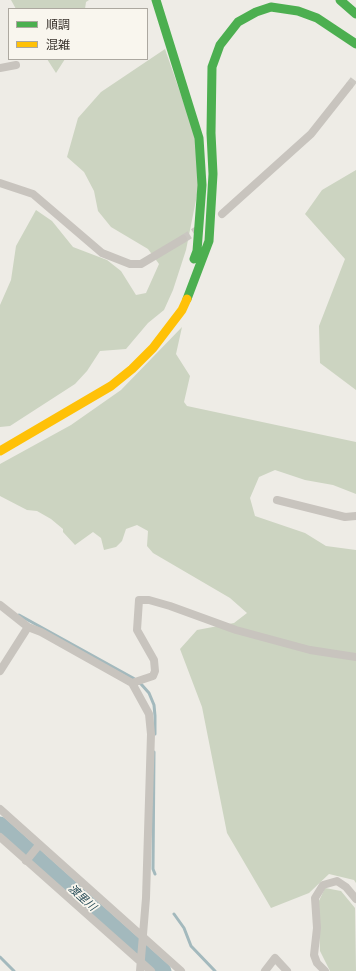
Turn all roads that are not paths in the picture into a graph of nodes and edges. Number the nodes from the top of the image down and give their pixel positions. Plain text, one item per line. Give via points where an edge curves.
1 (151, 0) edge
2 (156, 0) edge
3 (166, 0) edge
4 (340, 0) edge
5 (356, 14) edge
6 (160, 17) junction
7 (180, 43) dead end
8 (356, 44) edge
9 (16, 65) dead end
10 (0, 68) edge
11 (349, 86) tunnel mouth
12 (201, 105) dead end
13 (211, 133) junction
14 (0, 183) edge
15 (222, 214) dead end
16 (183, 239) tunnel mouth
17 (47, 412) dead end
18 (0, 451) edge
19 (277, 500) dead end
20 (356, 516) edge
21 (0, 605) edge
22 (28, 627) junction
23 (356, 657) edge
24 (0, 671) edge
25 (136, 681) junction
26 (0, 809) edge
27 (0, 837) edge
28 (39, 845) junction
29 (26, 861) junction
30 (356, 899) edge
31 (144, 937) junction
32 (142, 962) junction
33 (140, 971) edge
34 (151, 971) edge
35 (181, 971) edge
36 (265, 971) edge
37 (287, 971) edge
38 (325, 971) edge

1 - 6 highway
2 - 6 highway
3 - 7 highway
4 - 5 highway
6 - 17 highway via 199,138 202,185 197,251 180,298 169,317 146,342 122,366 102,381
8 - 13 highway via 317,18 298,11 271,7 238,22 220,45 212,66
9 - 10 street
11 - 15 street via 311,134
12 - 13 highway
13 - 18 highway via 213,174 209,241 182,310 153,348 132,370 111,386
14 - 16 street via 33,194 102,253 130,264 141,264
19 - 20 street via 345,517
21 - 22 street
22 - 24 street
22 - 25 street
23 - 25 street via 310,650 236,630 149,600 139,600 137,630 154,660 155,667 153,676
25 - 31 street via 149,714 151,734
26 - 28 street
27 - 29 street
28 - 29 street
28 - 31 street
29 - 32 street
30 - 38 street via 346,886 337,881 323,885 315,898 317,928 314,956
31 - 32 street
31 - 35 street
32 - 33 street
32 - 34 street
36 - 37 street via 275,958

